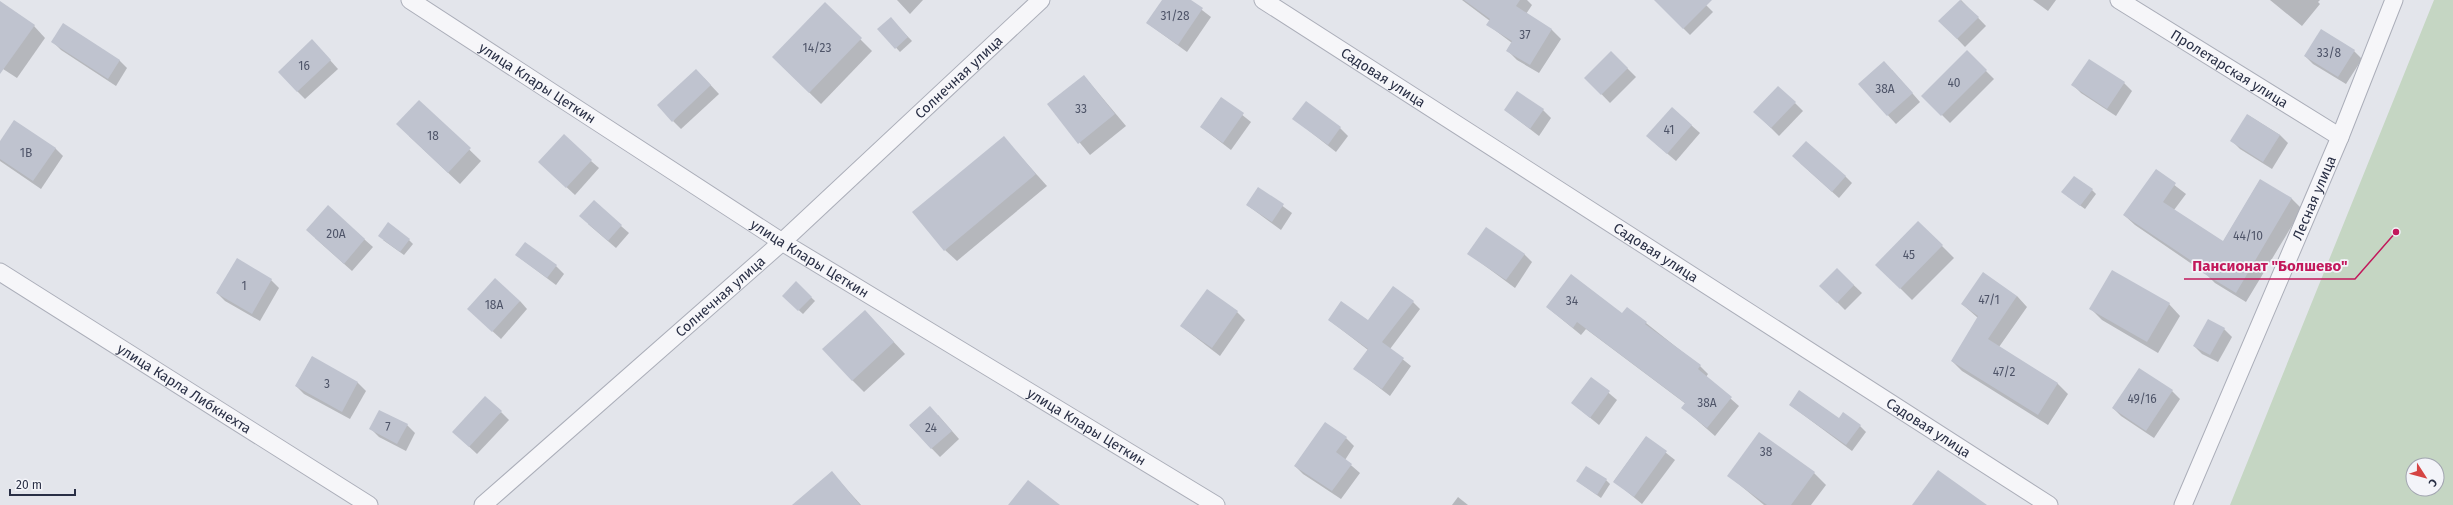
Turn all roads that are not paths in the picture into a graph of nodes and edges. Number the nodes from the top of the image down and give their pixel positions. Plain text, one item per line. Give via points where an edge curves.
1 (410, 0) edge
2 (1041, 0) edge
3 (1263, 0) edge
4 (2119, 0) edge
5 (2394, 0) edge
6 (2340, 137) junction
7 (782, 242) junction
8 (0, 272) edge
9 (369, 505) edge
10 (483, 505) edge
11 (1216, 505) edge
12 (2049, 505) edge
13 (2182, 505) edge

1 - 7 street, улица Клары Цеткин
2 - 7 street, Солнечная улица
3 - 12 street, Садовая улица
4 - 6 street, Пролетарская улица
5 - 6 street, Лесная улица
6 - 13 street, Лесная улица
7 - 10 street, Солнечная улица
7 - 11 street, улица Клары Цеткин
8 - 9 street, улица Карла Либкнехта

